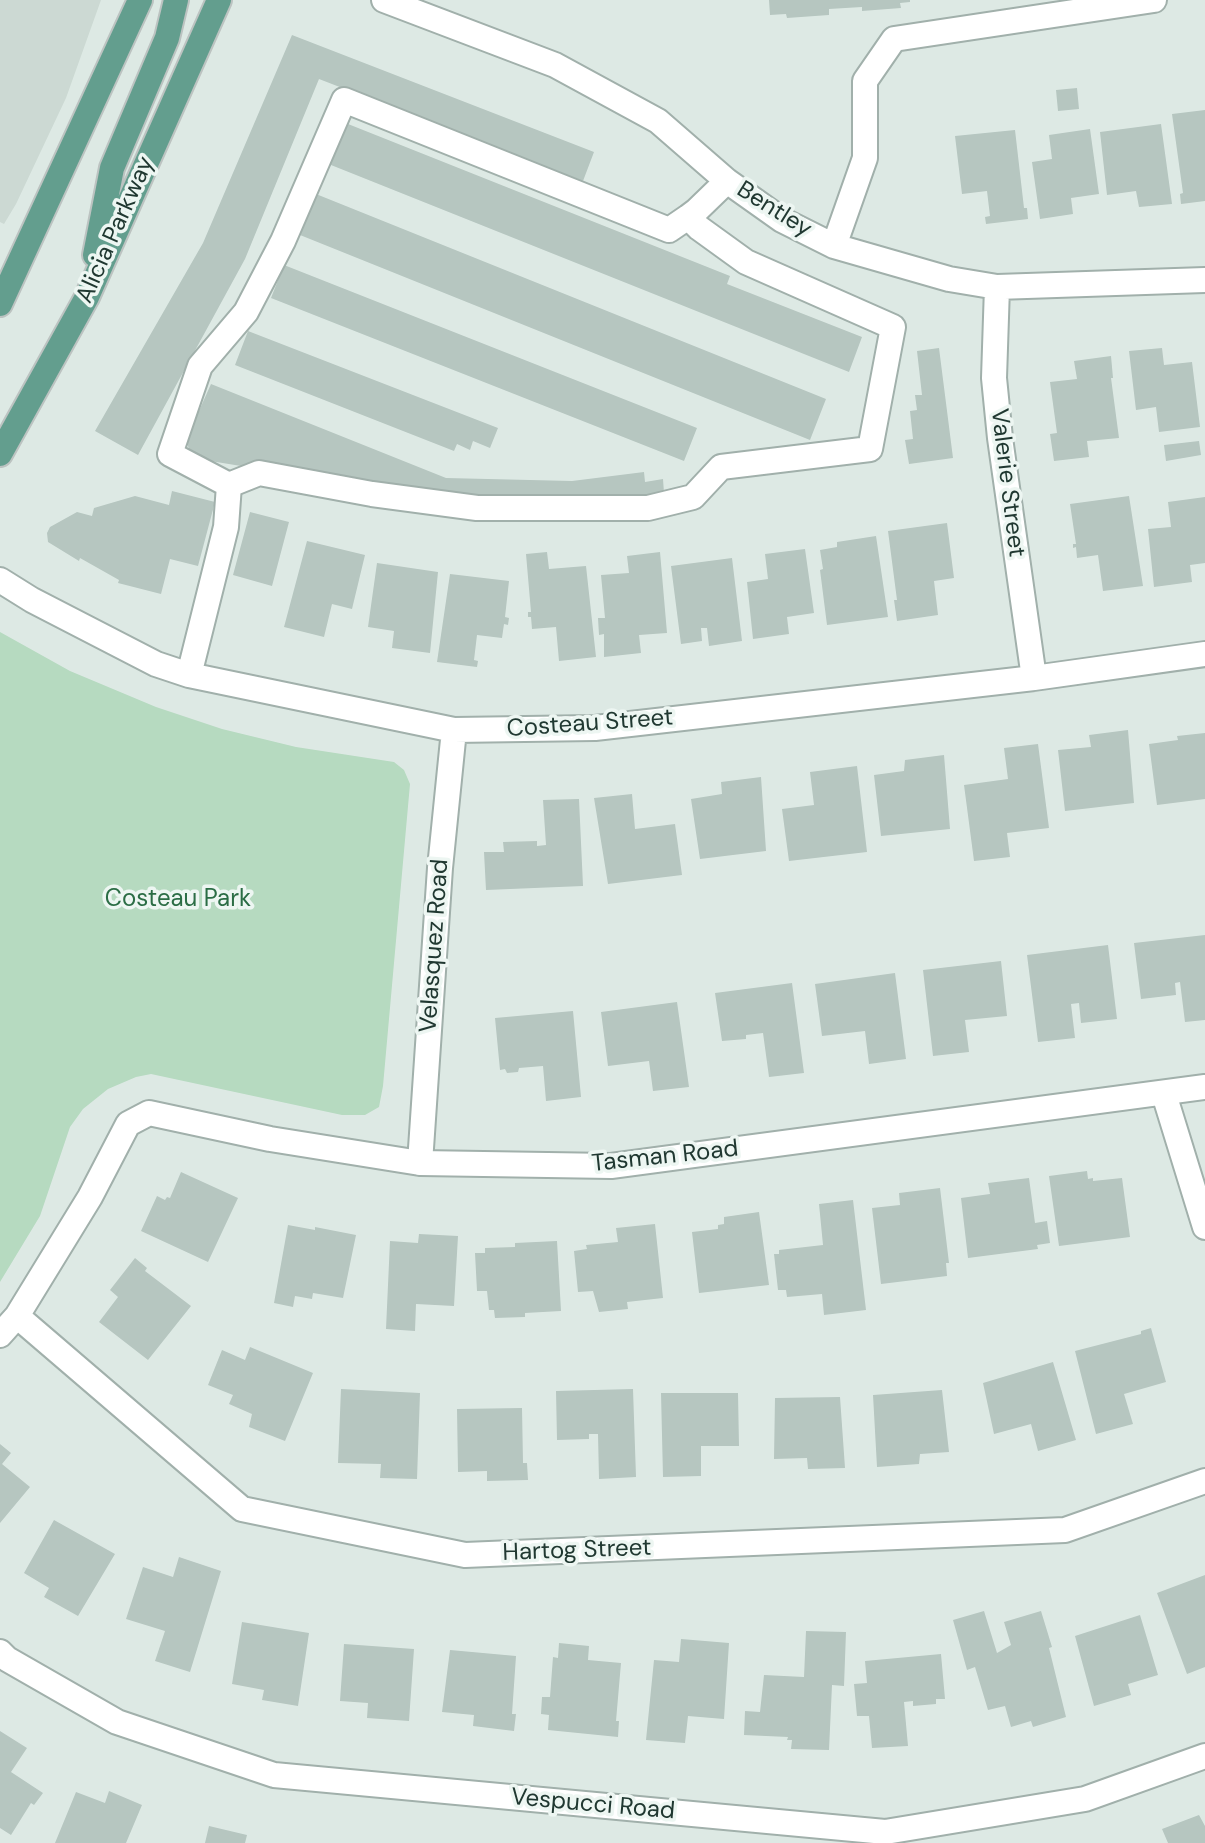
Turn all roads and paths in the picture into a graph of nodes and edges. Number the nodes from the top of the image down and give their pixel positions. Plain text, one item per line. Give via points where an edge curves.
1 (140, 0) edge
2 (176, 0) edge
3 (219, 0) edge
4 (384, 0) edge
5 (1154, 0) edge
6 (727, 181) junction
7 (688, 217) junction
8 (834, 246) junction
9 (1205, 280) edge
10 (997, 287) junction
11 (87, 297) junction
12 (0, 304) edge
13 (0, 454) edge
14 (229, 485) junction
15 (0, 580) edge
16 (1205, 654) edge
17 (189, 675) junction
18 (1034, 678) junction
19 (454, 730) junction
20 (1205, 1087) edge
21 (1164, 1094) junction
22 (420, 1163) junction
23 (1205, 1227) edge
24 (17, 1316) junction
25 (0, 1335) edge
26 (1205, 1481) edge
27 (0, 1652) edge
28 (1205, 1756) edge

1 - 12 main road
2 - 11 main road via 167,38 112,168
3 - 11 main road, Alicia Parkway
4 - 6 street, Bentley via 555,65 658,121
5 - 8 street via 894,39 865,81 865,158
6 - 7 street
6 - 8 street, Bentley via 782,220
7 - 14 street via 669,230 344,100 246,312 200,366 170,454
7 - 14 street via 746,262 893,327 870,449 721,467 693,497 648,508 477,508 259,473
8 - 10 street, Bentley
9 - 10 street, Bentley
10 - 18 street, Valerie Street via 996,393
11 - 13 main road, Alicia Parkway
14 - 17 street via 226,527
15 - 17 street, Costeau Street via 156,664
16 - 18 street, Costeau Street
17 - 19 street, Costeau Street
18 - 19 street, Costeau Street via 595,728
19 - 22 street, Velasquez Road
20 - 21 street, Tasman Road
21 - 22 street, Tasman Road via 611,1166
21 - 23 street
22 - 24 street, Tasman Road via 149,1113 128,1124
24 - 25 street
24 - 26 street, Hartog Street via 242,1509 465,1555 1065,1530
27 - 28 street, Vespucci Road via 117,1722 274,1775 885,1832 1085,1799

